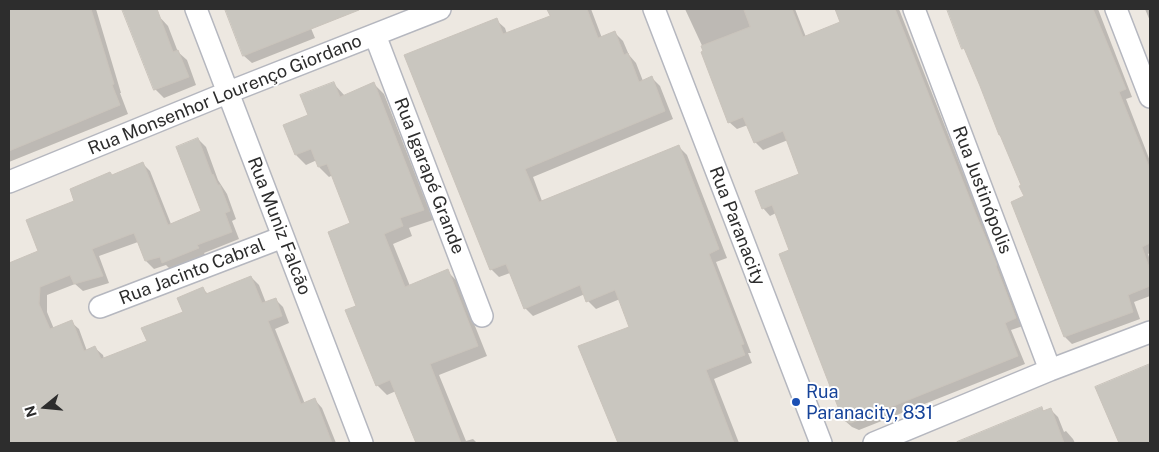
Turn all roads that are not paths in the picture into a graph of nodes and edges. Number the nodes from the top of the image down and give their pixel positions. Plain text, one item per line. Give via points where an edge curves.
1 (196, 9) edge
2 (440, 9) edge
3 (654, 9) edge
4 (914, 9) edge
5 (1116, 9) edge
6 (375, 35) junction
7 (229, 92) junction
8 (1150, 97) edge
9 (9, 182) edge
10 (283, 238) junction
11 (100, 307) dead end
12 (482, 316) dead end
13 (1150, 332) edge
14 (1050, 370) junction
15 (362, 443) edge
16 (821, 443) edge
17 (874, 443) edge

1 - 7 street, Rua Muniz Falcão
2 - 6 street, Rua Monsenhor Lourenço Giordano
3 - 16 street, Rua Paranacity
4 - 14 street, Rua Justinópolis
5 - 8 street
6 - 7 street, Rua Monsenhor Lourenço Giordano
6 - 12 street, Rua Igarapé Grande
7 - 9 street, Rua Monsenhor Lourenço Giordano
7 - 10 street, Rua Muniz Falcão
10 - 11 street, Rua Jacinto Cabral
10 - 15 street, Rua Muniz Falcão
13 - 14 street
14 - 17 street

